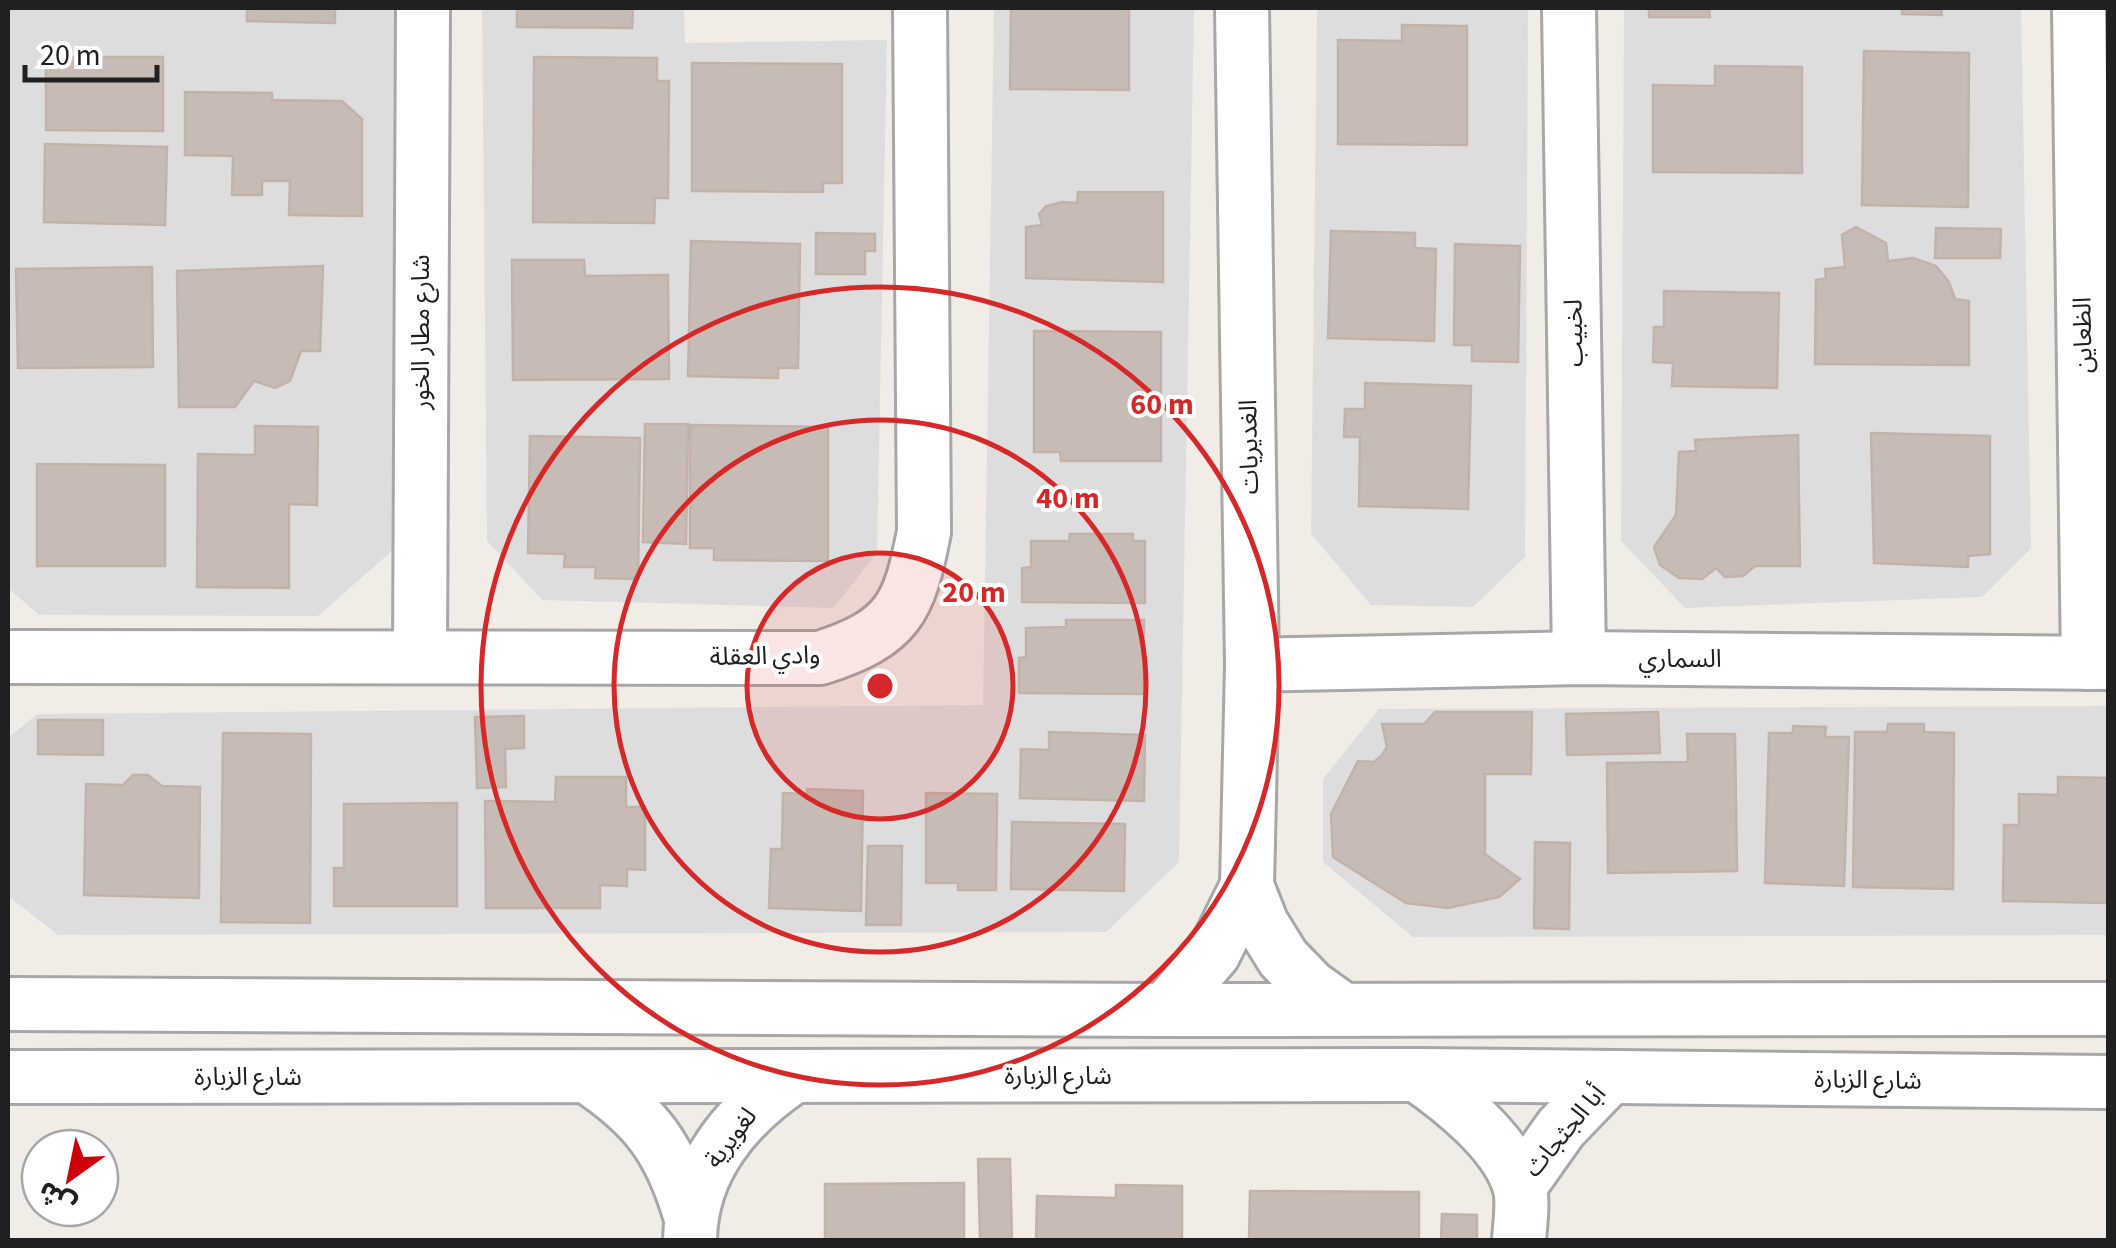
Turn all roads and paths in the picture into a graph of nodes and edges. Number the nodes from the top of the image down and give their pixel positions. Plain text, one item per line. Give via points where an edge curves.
1 (423, 8) edge
2 (920, 8) edge
3 (1242, 8) edge
4 (1568, 8) edge
5 (2079, 8) edge
6 (420, 656) junction
7 (8, 657) edge
8 (1579, 658) junction
9 (2098, 663) edge
10 (1252, 664) junction
11 (1248, 886) junction
12 (9, 1002) edge
13 (1342, 1009) junction
14 (1165, 1010) junction
15 (2108, 1010) edge
16 (1417, 1075) junction
17 (8, 1077) edge
18 (588, 1077) junction
19 (794, 1077) junction
20 (1610, 1077) junction
21 (2102, 1087) edge
22 (1520, 1186) junction
23 (690, 1228) edge
24 (1519, 1240) edge

1 - 6 street, شارع مطار الخور
2 - 6 street, وادي العقلة via 924,532 914,582 893,621 858,646 820,658
3 - 10 street, الغديريات
4 - 8 street, لخبيب
5 - 9 street, الظعاين
6 - 7 street, وادي العقلة
8 - 9 street, السماري
8 - 10 street, السماري
10 - 11 street, الغديريات
11 - 13 street, الغديريات via 1283,958
11 - 14 street, الغديريات via 1214,953
12 - 14 street
13 - 14 street
13 - 15 street
16 - 19 street, شارع الزبارة
16 - 20 street, شارع الزبارة
16 - 22 street, أبا الجثجاث via 1477,1123
17 - 18 street, شارع الزبارة
18 - 19 street, شارع الزبارة
18 - 23 street, لغويرية via 655,1134 677,1172
19 - 23 street, لغويرية via 730,1131 705,1170
20 - 21 street, شارع الزبارة
20 - 22 street, أبا الجثجاث via 1561,1128
22 - 24 street, أبا الجثجاث

